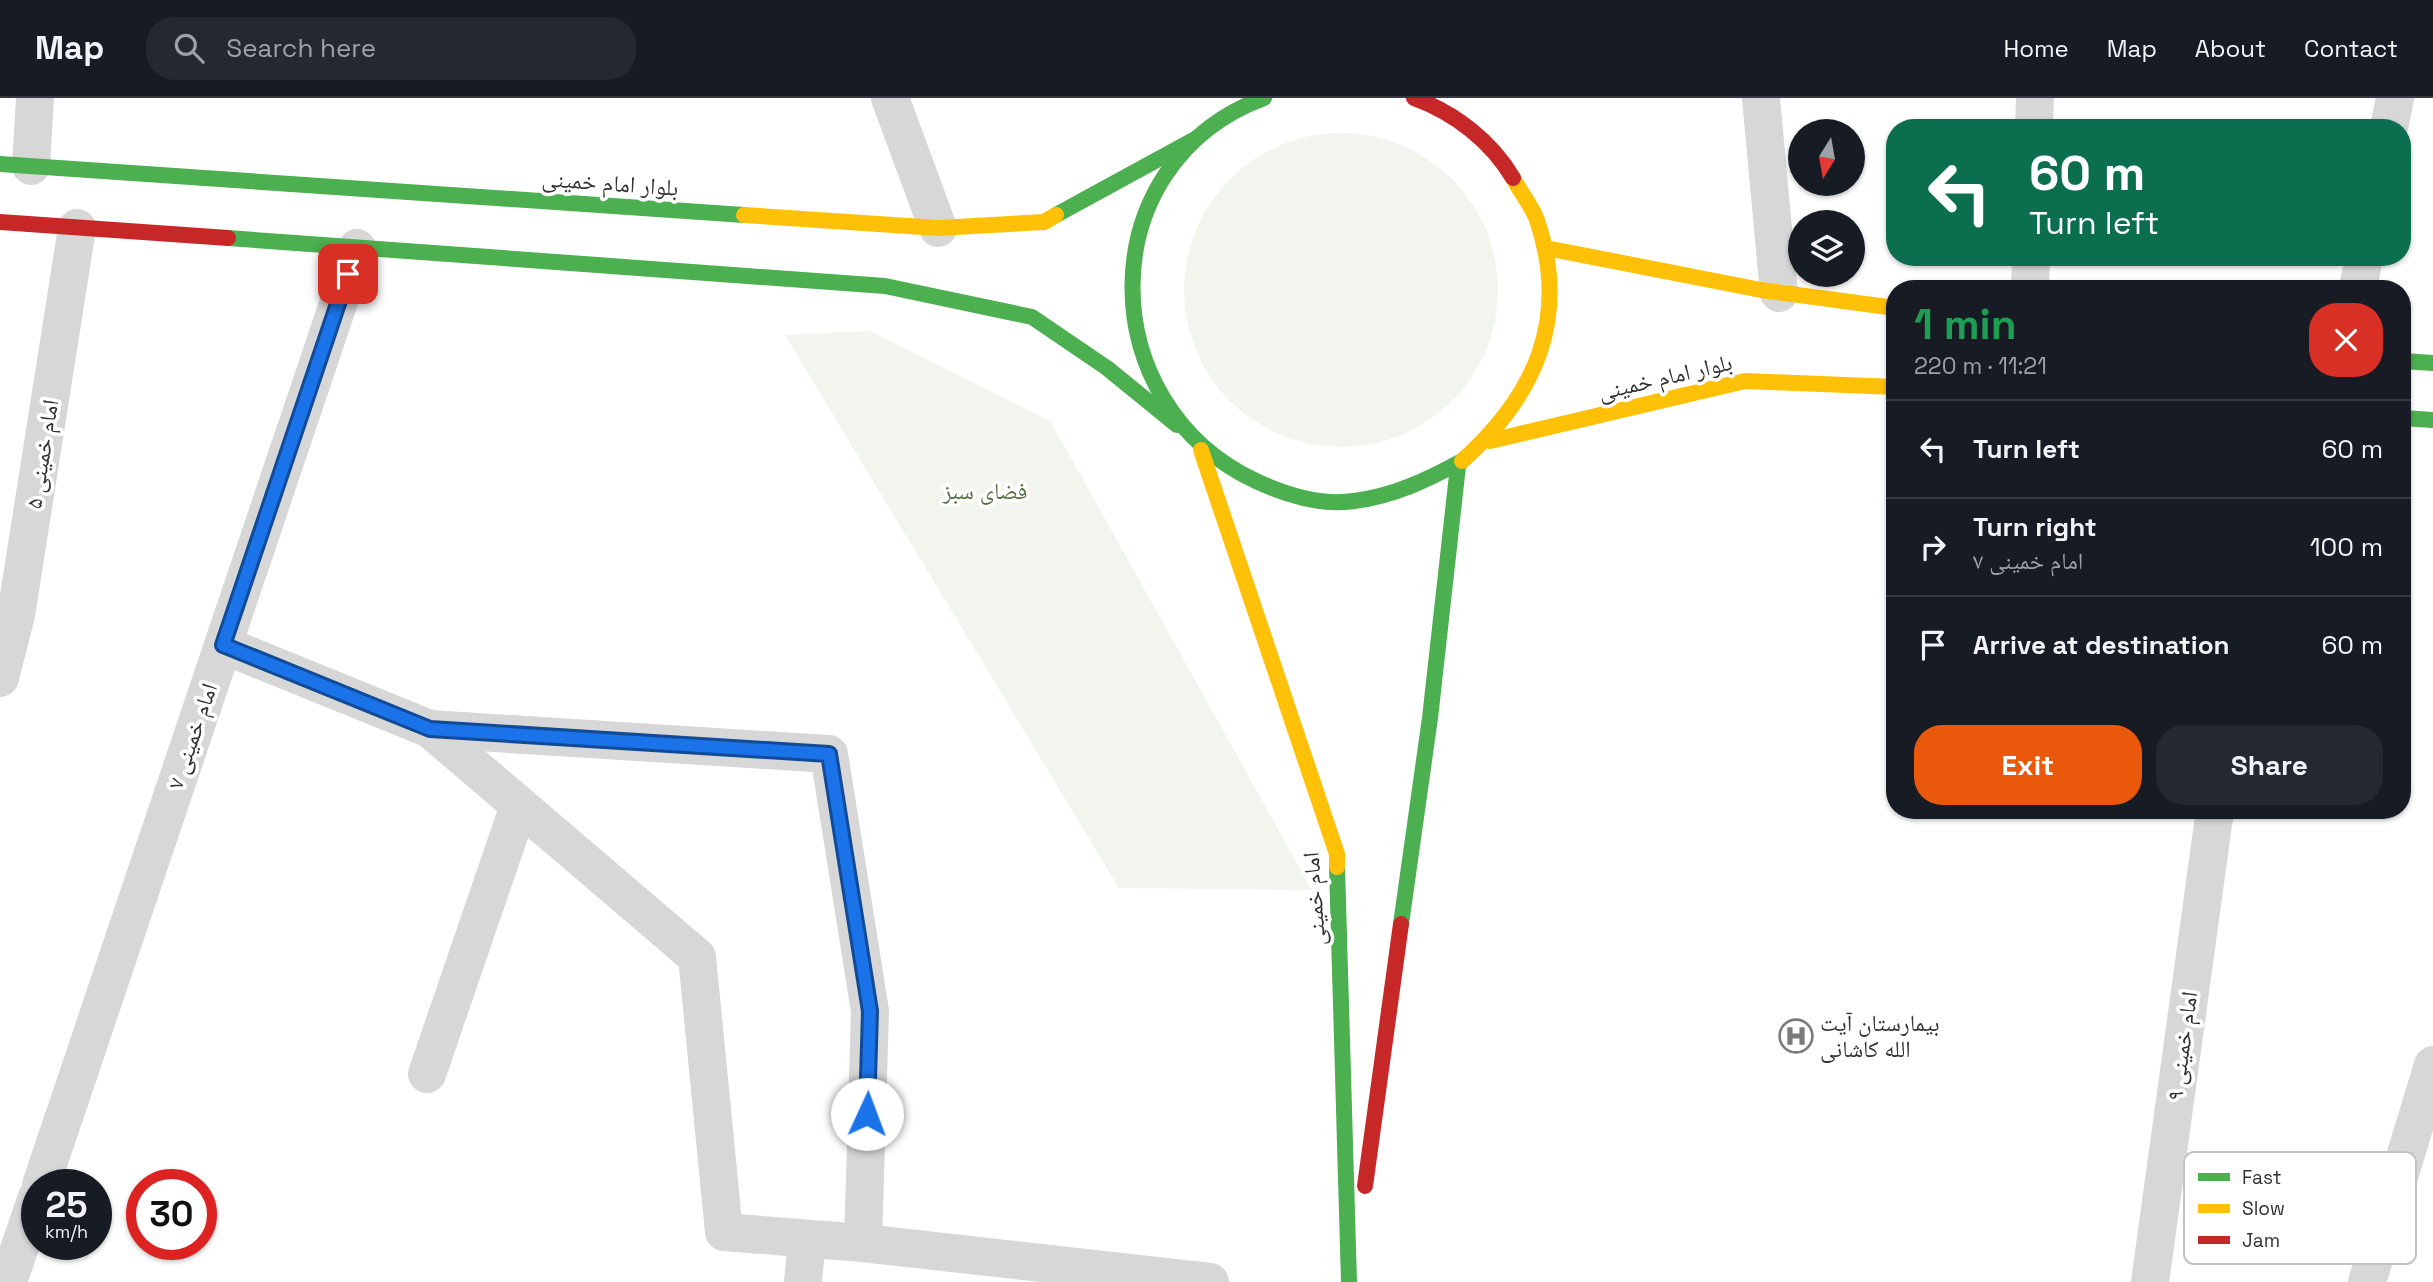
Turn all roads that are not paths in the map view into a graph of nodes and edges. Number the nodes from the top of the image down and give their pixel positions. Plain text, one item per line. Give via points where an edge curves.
1 (35, 98) edge
2 (890, 98) edge
3 (1264, 98) edge
4 (1414, 98) edge
5 (1761, 98) edge
6 (2035, 98) edge
7 (2395, 98) edge
8 (1455, 110) edge
9 (2034, 119) edge
10 (2391, 119) edge
11 (1197, 138) junction
12 (15, 165) edge
13 (0, 222) edge
14 (77, 228) junction
15 (938, 228) junction
16 (356, 248) junction
17 (1546, 248) junction
18 (1779, 293) junction
19 (1886, 307) edge
20 (2411, 362) edge
21 (2433, 363) edge
22 (1886, 387) edge
23 (2411, 419) edge
24 (2433, 420) edge
25 (1177, 425) junction
26 (1490, 441) junction
27 (1201, 450) junction
28 (1458, 466) junction
29 (8, 615) edge
30 (223, 645) junction
31 (0, 678) edge
32 (430, 729) junction
33 (519, 806) junction
34 (2214, 819) edge
35 (2433, 1065) edge
36 (427, 1074) dead end
37 (2407, 1152) edge
38 (46, 1169) edge
39 (807, 1239) junction
40 (863, 1243) junction
41 (21, 1244) edge
42 (2372, 1264) edge
43 (8, 1282) edge
44 (803, 1282) edge
45 (1209, 1282) edge
46 (1350, 1282) edge
47 (2150, 1282) edge
48 (2367, 1282) edge

1 - 12 street
2 - 15 street
3 - 11 main road via 1250,102
4 - 8 main road
5 - 18 street
6 - 9 street
7 - 10 street
8 - 17 main road via 1486,140 1524,190
11 - 15 main road, بلوار امام خمینی via 1044,222
11 - 25 main road via 1157,187 1134,246 1130,309 1144,371
12 - 15 main road, بلوار امام خمینی
13 - 14 main road
14 - 16 main road
14 - 29 street, امام خمینی ۵
16 - 25 main road via 885,286 1032,317 1107,368
16 - 30 street, امام خمینی ۷
17 - 18 main road
17 - 26 main road via 1551,300 1543,352 1521,400
18 - 19 main road
20 - 21 main road
22 - 26 main road, بلوار امام خمینی via 1745,381
23 - 24 main road
25 - 27 main road
26 - 28 main road
27 - 28 main road via 1247,480 1300,498 1354,502 1409,491
27 - 46 main road, امام خمینی via 1337,854
28 - 46 main road, امام خمینی via 1430,718
29 - 31 street, امام خمینی ۵
30 - 32 street
30 - 38 street, امام خمینی ۷
32 - 33 street
32 - 40 street via 829,754 870,1011
33 - 36 street
33 - 39 street via 697,957 724,1233
34 - 47 street, امام خمینی ۹
35 - 37 street
39 - 40 street
39 - 44 street
40 - 45 street
41 - 43 street
42 - 48 street

